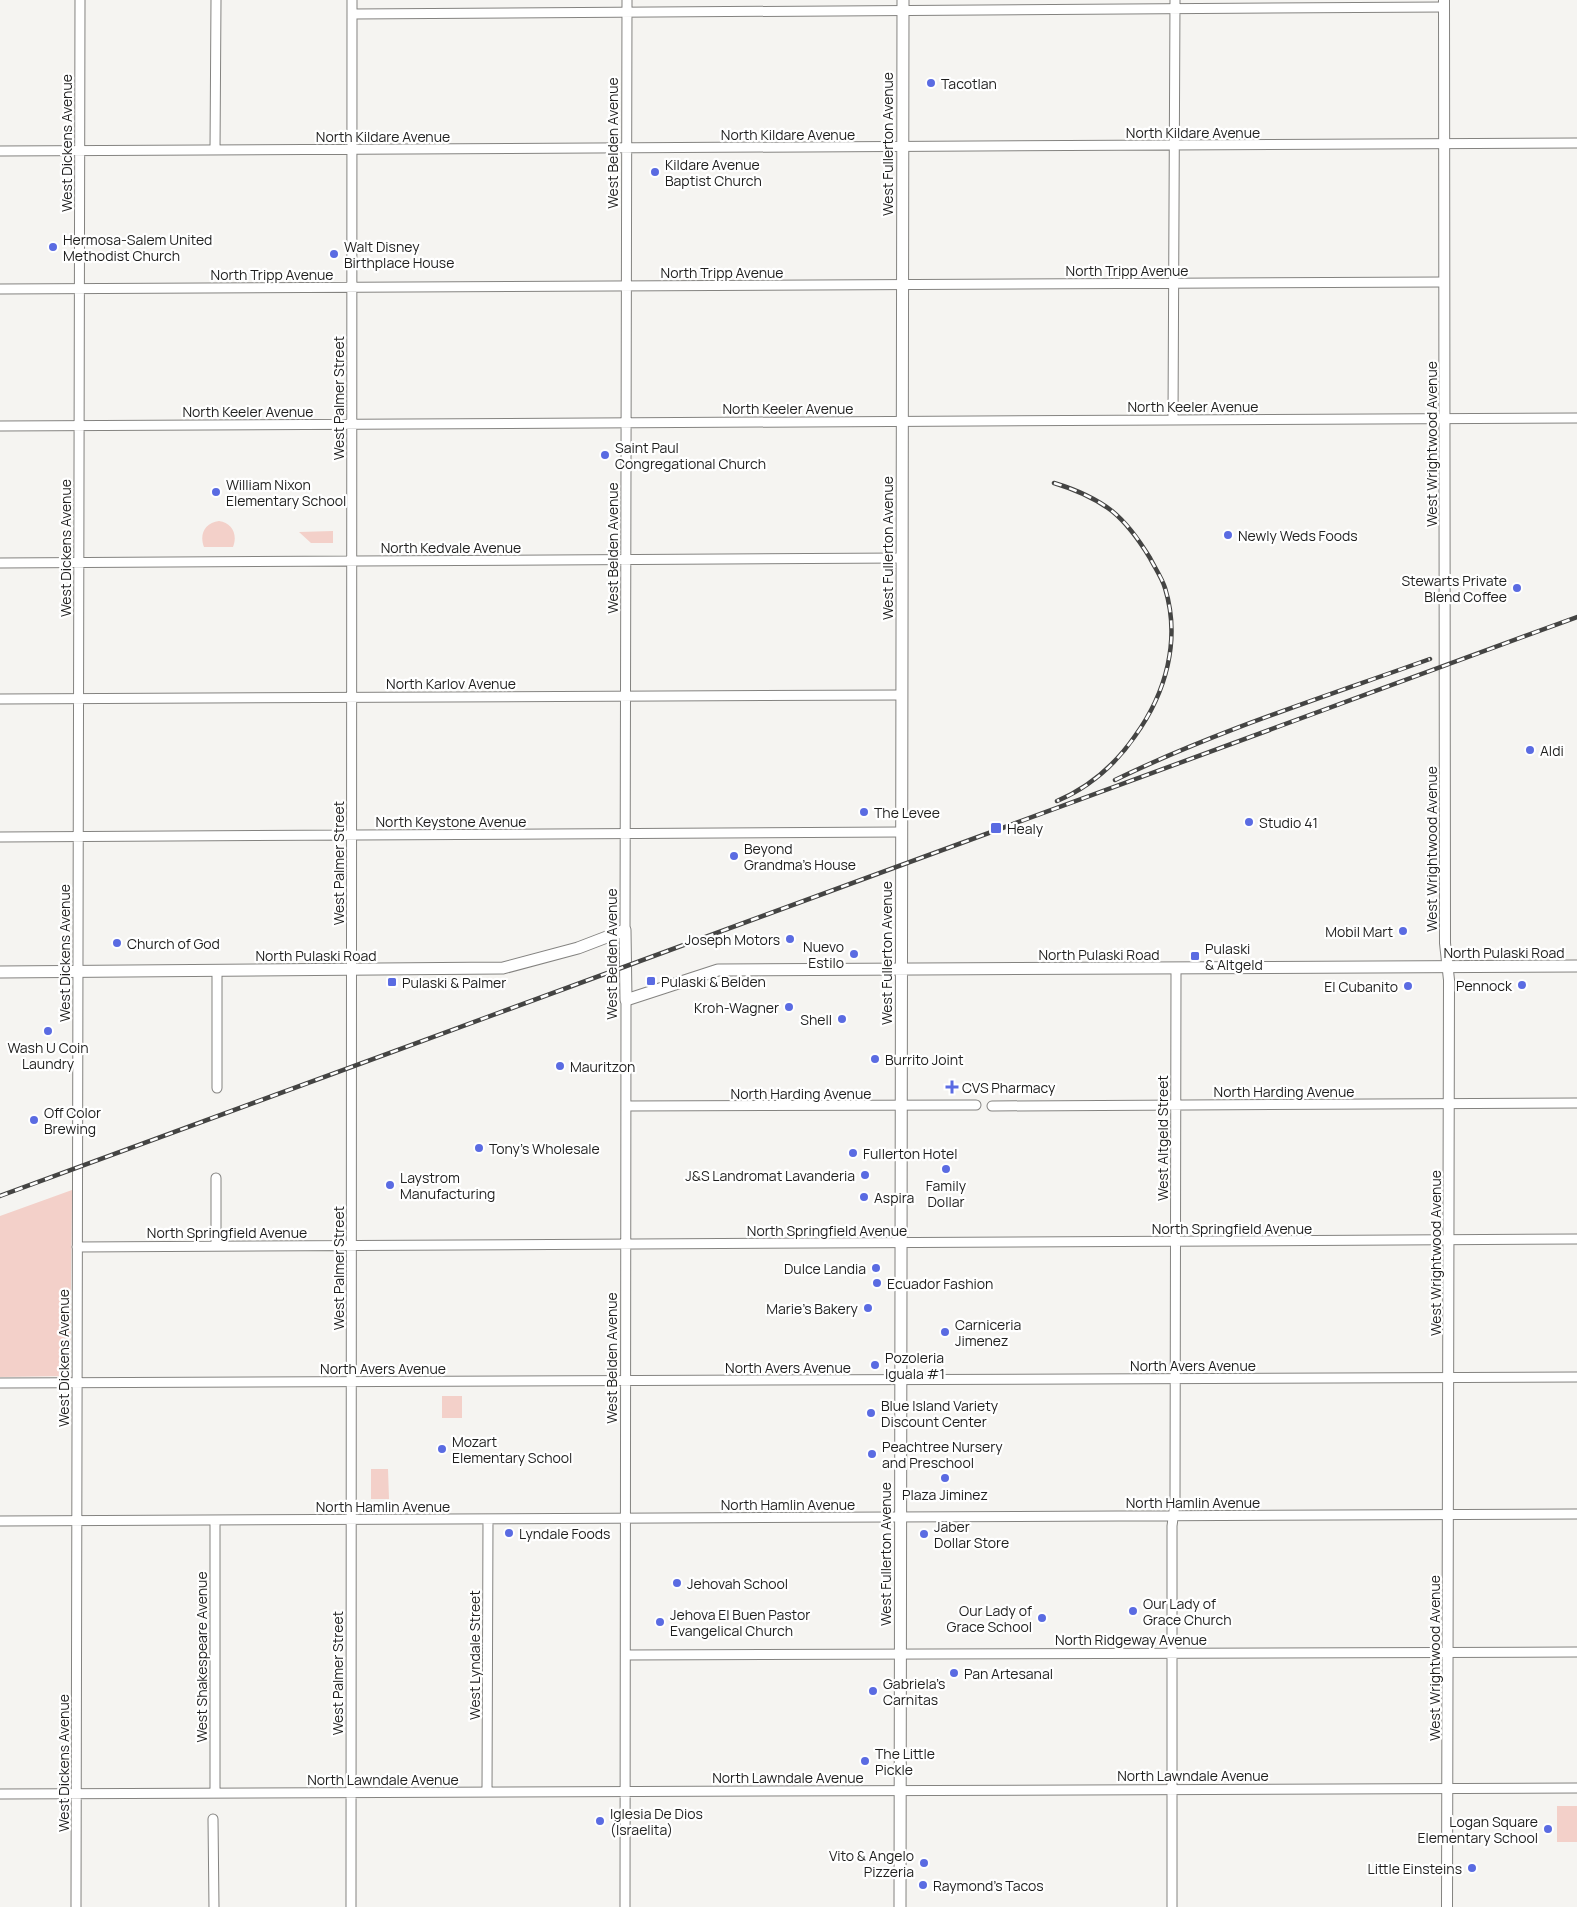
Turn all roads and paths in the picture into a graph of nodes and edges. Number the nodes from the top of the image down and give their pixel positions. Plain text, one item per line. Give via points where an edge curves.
1 (80, 0) edge
2 (216, 0) edge
3 (352, 0) edge
4 (628, 0) edge
5 (1444, 3) edge
6 (1175, 4) edge
7 (903, 5) edge
8 (627, 12) junction
9 (352, 14) junction
10 (1577, 143) edge
11 (1444, 144) junction
12 (1175, 146) junction
13 (902, 147) junction
14 (627, 148) junction
15 (216, 150) junction
16 (352, 150) junction
17 (0, 151) edge
18 (80, 151) junction
19 (1444, 282) junction
20 (1174, 283) junction
21 (902, 285) junction
22 (627, 286) junction
23 (352, 288) junction
24 (79, 289) junction
25 (0, 290) edge
26 (1444, 418) junction
27 (1577, 418) edge
28 (1173, 420) junction
29 (902, 421) junction
30 (627, 423) junction
31 (352, 424) junction
32 (0, 426) edge
33 (79, 426) junction
34 (902, 558) junction
35 (627, 560) junction
36 (352, 561) junction
37 (0, 563) edge
38 (79, 563) junction
39 (901, 694) junction
40 (626, 696) junction
41 (352, 697) junction
42 (0, 699) edge
43 (78, 699) junction
44 (901, 832) junction
45 (626, 834) junction
46 (352, 835) junction
47 (78, 836) junction
48 (0, 837) edge
49 (626, 930) junction
50 (1577, 966) edge
51 (1447, 967) junction
52 (1176, 969) junction
53 (217, 970) junction
54 (352, 970) junction
55 (901, 970) junction
56 (0, 972) edge
57 (78, 972) junction
58 (626, 1000) junction
59 (217, 1088) dead end
60 (1577, 1103) edge
61 (1449, 1104) junction
62 (976, 1105) dead end
63 (1176, 1105) junction
64 (626, 1106) junction
65 (900, 1106) junction
66 (992, 1106) dead end
67 (216, 1178) dead end
68 (1577, 1239) edge
69 (1448, 1240) junction
70 (1176, 1242) junction
71 (900, 1243) junction
72 (626, 1244) junction
73 (216, 1246) junction
74 (351, 1246) junction
75 (77, 1247) junction
76 (1577, 1377) edge
77 (1448, 1378) junction
78 (1175, 1379) junction
79 (900, 1380) junction
80 (626, 1381) junction
81 (351, 1382) junction
82 (0, 1383) edge
83 (77, 1383) junction
84 (1577, 1514) edge
85 (1448, 1515) junction
86 (1173, 1516) junction
87 (900, 1517) junction
88 (626, 1518) junction
89 (488, 1519) junction
90 (215, 1520) junction
91 (351, 1520) junction
92 (0, 1521) edge
93 (77, 1521) junction
94 (1448, 1652) junction
95 (1577, 1652) edge
96 (1172, 1653) junction
97 (900, 1654) junction
98 (626, 1655) junction
99 (1447, 1788) junction
100 (1577, 1788) edge
101 (1172, 1789) junction
102 (900, 1790) junction
103 (625, 1791) junction
104 (351, 1792) junction
105 (487, 1792) junction
106 (214, 1793) junction
107 (0, 1794) edge
108 (76, 1794) junction
109 (213, 1819) dead end
110 (76, 1907) edge
111 (214, 1907) edge
112 (351, 1907) edge
113 (625, 1907) edge
114 (900, 1907) edge
115 (1172, 1907) edge
116 (1447, 1907) edge

1 - 18 street, West Dickens Avenue
2 - 15 street
3 - 9 street, West Palmer Street
4 - 8 street, West Belden Avenue
5 - 6 street
5 - 11 street, West Wrightwood Avenue
6 - 7 street
6 - 12 street
7 - 8 street
7 - 13 main road, West Fullerton Avenue
8 - 9 street
8 - 14 street, West Belden Avenue
9 - 16 street, West Palmer Street
10 - 11 street, North Kildare Avenue
11 - 12 street, North Kildare Avenue
11 - 19 street, West Wrightwood Avenue
12 - 13 street, North Kildare Avenue
12 - 20 street
13 - 14 street, North Kildare Avenue
13 - 21 main road, West Fullerton Avenue
14 - 16 street, North Kildare Avenue
14 - 22 street, West Belden Avenue
15 - 16 street, North Kildare Avenue
15 - 18 street, North Kildare Avenue
16 - 23 street, West Palmer Street
17 - 18 street, North Kildare Avenue
18 - 24 street, West Dickens Avenue
19 - 20 street, North Tripp Avenue
19 - 26 street, West Wrightwood Avenue
20 - 21 street, North Tripp Avenue
20 - 28 street
21 - 22 street, North Tripp Avenue
21 - 29 main road, West Fullerton Avenue
22 - 23 street, North Tripp Avenue
22 - 30 street, West Belden Avenue
23 - 24 street, North Tripp Avenue
23 - 31 street, West Palmer Street
24 - 25 street, North Tripp Avenue
24 - 33 street, West Dickens Avenue
26 - 27 street, North Keeler Avenue
26 - 28 street, North Keeler Avenue
26 - 51 street, West Wrightwood Avenue
28 - 29 street, North Keeler Avenue
29 - 30 street, North Keeler Avenue
29 - 34 main road, West Fullerton Avenue
30 - 31 street, North Keeler Avenue
30 - 35 street, West Belden Avenue
31 - 33 street, North Keeler Avenue
31 - 36 street, West Palmer Street
32 - 33 street, North Keeler Avenue
33 - 38 street, West Dickens Avenue
34 - 35 street, North Kedvale Avenue
34 - 39 main road, West Fullerton Avenue
35 - 36 street, North Kedvale Avenue
35 - 40 street, West Belden Avenue
36 - 38 street, North Kedvale Avenue
36 - 41 street, West Palmer Street
37 - 38 street, North Kedvale Avenue
38 - 43 street, West Dickens Avenue
39 - 40 street, North Karlov Avenue
39 - 44 main road, West Fullerton Avenue
40 - 41 street, North Karlov Avenue
40 - 45 street, West Belden Avenue
41 - 43 street, North Karlov Avenue
41 - 46 street, West Palmer Street
42 - 43 street, North Karlov Avenue
43 - 47 street, West Dickens Avenue
44 - 45 street, North Keystone Avenue
44 - 55 main road, West Fullerton Avenue
45 - 46 street, North Keystone Avenue
45 - 49 street, West Belden Avenue
46 - 47 street, North Keystone Avenue
46 - 54 street, West Palmer Street
47 - 48 street, North Keystone Avenue
47 - 57 street, West Dickens Avenue
49 - 54 main road, North Pulaski Road via 578,948 502,968
49 - 58 main road, West Belden Avenue
50 - 51 main road, North Pulaski Road
51 - 52 main road, North Pulaski Road
51 - 61 street, West Wrightwood Avenue
52 - 55 main road, North Pulaski Road
52 - 63 street, West Altgeld Street
53 - 54 main road, North Pulaski Road
53 - 57 main road, North Pulaski Road
53 - 59 street
54 - 74 street, West Palmer Street
55 - 58 main road, North Pulaski Road via 718,970
55 - 65 main road, West Fullerton Avenue
56 - 57 main road, North Pulaski Road
57 - 75 street, West Dickens Avenue
58 - 64 street, West Belden Avenue
60 - 61 street, North Harding Avenue
61 - 63 street, North Harding Avenue
61 - 69 street, West Wrightwood Avenue
62 - 65 street, North Harding Avenue
63 - 66 street, North Harding Avenue
63 - 70 street, West Altgeld Street
64 - 65 street, North Harding Avenue
64 - 72 street, West Belden Avenue
65 - 71 main road, West Fullerton Avenue
67 - 73 street
68 - 69 street, North Springfield Avenue
69 - 70 street, North Springfield Avenue
69 - 77 street, West Wrightwood Avenue
70 - 71 street, North Springfield Avenue
70 - 78 street, West Altgeld Street
71 - 72 street, North Springfield Avenue
71 - 79 main road, West Fullerton Avenue
72 - 74 street, North Springfield Avenue
72 - 80 street, West Belden Avenue
73 - 74 street, North Springfield Avenue
73 - 75 street, North Springfield Avenue
74 - 81 street, West Palmer Street
75 - 83 street, West Dickens Avenue
76 - 77 street, North Avers Avenue
77 - 78 street, North Avers Avenue
77 - 85 street, West Wrightwood Avenue
78 - 79 street, North Avers Avenue
78 - 86 street, West Altgeld Street
79 - 80 street, North Avers Avenue
79 - 87 main road, West Fullerton Avenue
80 - 81 street, North Avers Avenue
80 - 88 street, West Belden Avenue
81 - 83 street, North Avers Avenue
81 - 91 street, West Palmer Street
82 - 83 street, North Avers Avenue
83 - 93 street, West Dickens Avenue
84 - 85 street, North Hamlin Avenue
85 - 86 street, North Hamlin Avenue
85 - 94 street, West Wrightwood Avenue
86 - 87 street, North Hamlin Avenue
86 - 96 street, West Altgeld Street
87 - 88 street, North Hamlin Avenue
87 - 97 main road, West Fullerton Avenue
88 - 89 street, North Hamlin Avenue
88 - 98 street, West Belden Avenue
89 - 91 street, North Hamlin Avenue
89 - 105 street, West Lyndale Street
90 - 91 street, North Hamlin Avenue
90 - 93 street, North Hamlin Avenue
90 - 106 street, West Shakespeare Avenue
91 - 104 street, West Palmer Street
92 - 93 street, North Hamlin Avenue
93 - 108 street, West Dickens Avenue
94 - 95 street, North Ridgeway Avenue
94 - 96 street, North Ridgeway Avenue
94 - 99 street, West Wrightwood Avenue
96 - 97 street, North Ridgeway Avenue
96 - 101 street, West Altgeld Street
97 - 98 street, North Ridgeway Avenue
97 - 102 main road, West Fullerton Avenue
98 - 103 street, West Belden Avenue
99 - 100 street, North Lawndale Avenue
99 - 101 street, North Lawndale Avenue
99 - 116 street, West Wrightwood Avenue
101 - 102 street, North Lawndale Avenue
101 - 115 street, West Altgeld Street
102 - 103 street, North Lawndale Avenue
102 - 114 main road, West Fullerton Avenue
103 - 105 street, North Lawndale Avenue
103 - 113 street, West Belden Avenue
104 - 105 street, North Lawndale Avenue
104 - 106 street, North Lawndale Avenue
104 - 112 street, West Palmer Street
106 - 108 street, North Lawndale Avenue
107 - 108 street, North Lawndale Avenue
108 - 110 street, West Dickens Avenue
109 - 111 street

